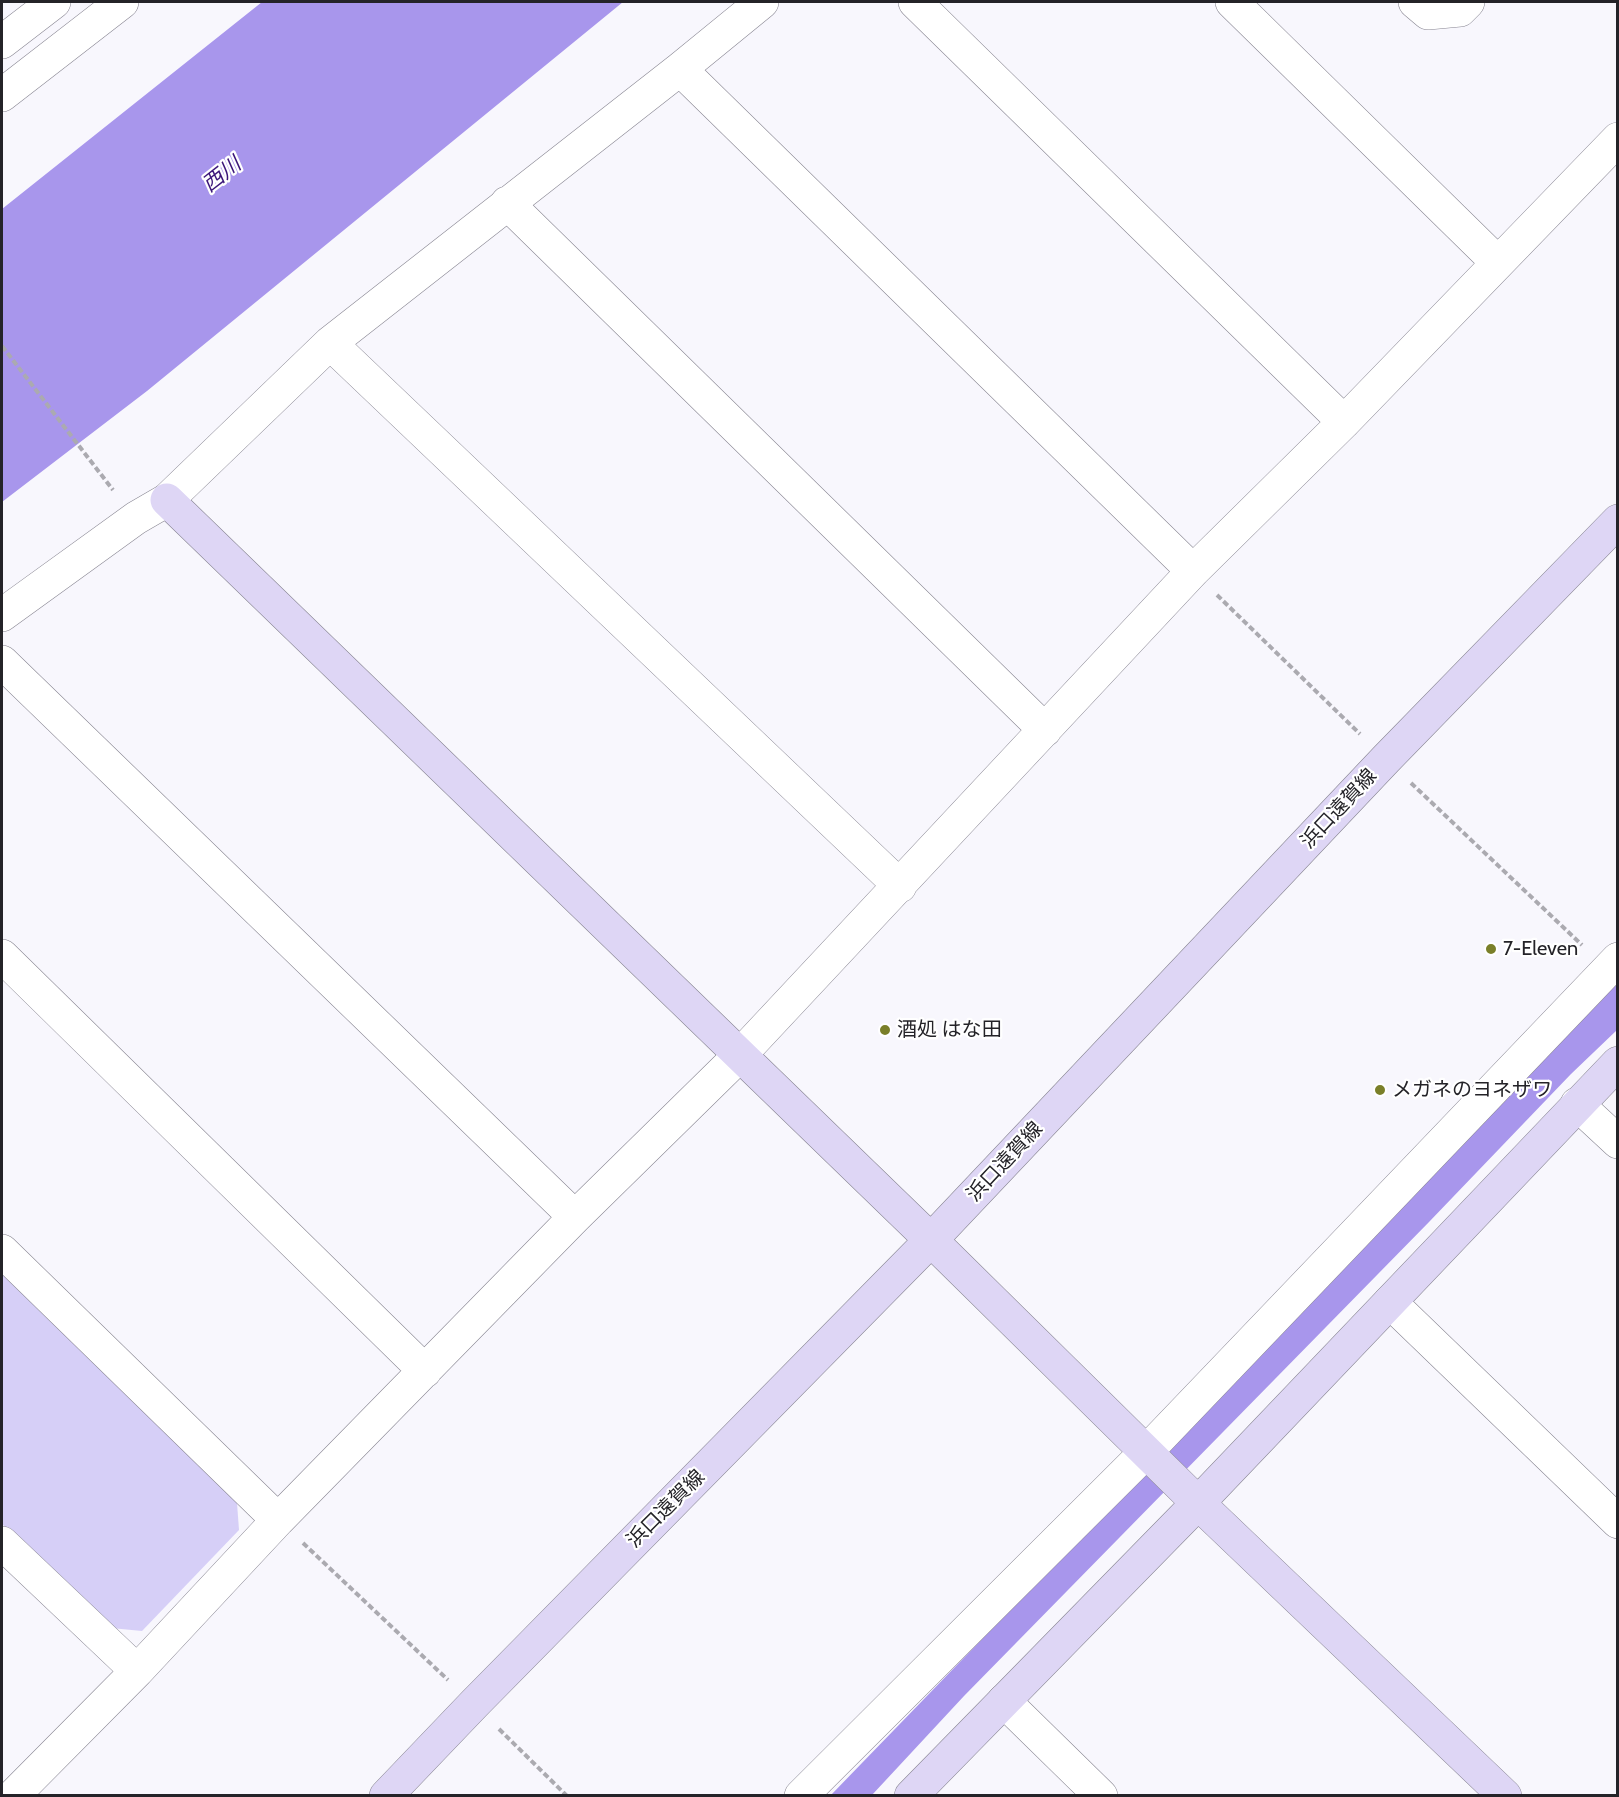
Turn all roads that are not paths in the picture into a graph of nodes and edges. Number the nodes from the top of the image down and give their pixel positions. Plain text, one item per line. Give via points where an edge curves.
1 (54, 2) edge
2 (122, 2) edge
3 (762, 2) edge
4 (915, 2) edge
5 (1232, 2) edge
6 (1415, 2) edge
7 (1468, 2) edge
8 (2, 42) edge
9 (680, 69) junction
10 (2, 95) edge
11 (1617, 138) edge
12 (507, 203) junction
13 (1497, 262) junction
14 (330, 343) junction
15 (1344, 422) junction
16 (167, 500) junction
17 (1617, 521) edge
18 (1193, 571) junction
19 (2, 615) edge
20 (2, 662) edge
21 (1045, 730) junction
22 (900, 886) junction
23 (2, 956) edge
24 (1613, 964) edge
25 (740, 1055) junction
26 (1617, 1063) edge
27 (1577, 1104) junction
28 (1617, 1142) edge
29 (575, 1217) junction
30 (931, 1240) junction
31 (2, 1251) edge
32 (1389, 1302) junction
33 (425, 1371) junction
34 (1146, 1452) junction
35 (1198, 1503) junction
36 (278, 1520) junction
37 (1617, 1522) edge
38 (2, 1543) edge
39 (137, 1671) junction
40 (1004, 1701) junction
41 (13, 1796) edge
42 (386, 1796) edge
43 (801, 1796) edge
44 (911, 1796) edge
45 (1101, 1796) edge
46 (1505, 1796) edge

1 - 8 street
2 - 10 street
3 - 9 street
4 - 15 street
5 - 13 street
6 - 7 street via 1428,13 1460,10
9 - 12 street
9 - 18 street
11 - 13 street
12 - 14 street
12 - 21 street
13 - 15 street
14 - 16 street
14 - 22 street
15 - 18 street
16 - 19 street
16 - 25 street
17 - 30 street, 浜口遠賀線
18 - 21 street
20 - 29 street
21 - 22 street
22 - 25 street
23 - 33 street
24 - 34 street
25 - 29 street
25 - 30 street
26 - 27 street
27 - 28 street
27 - 32 street
29 - 33 street
30 - 34 street
30 - 42 street, 浜口遠賀線
31 - 36 street
32 - 35 street
32 - 37 street
33 - 36 street
34 - 35 street
34 - 43 street
35 - 40 street
35 - 46 street
36 - 39 street
38 - 39 street
39 - 41 street
40 - 44 street
40 - 45 street

